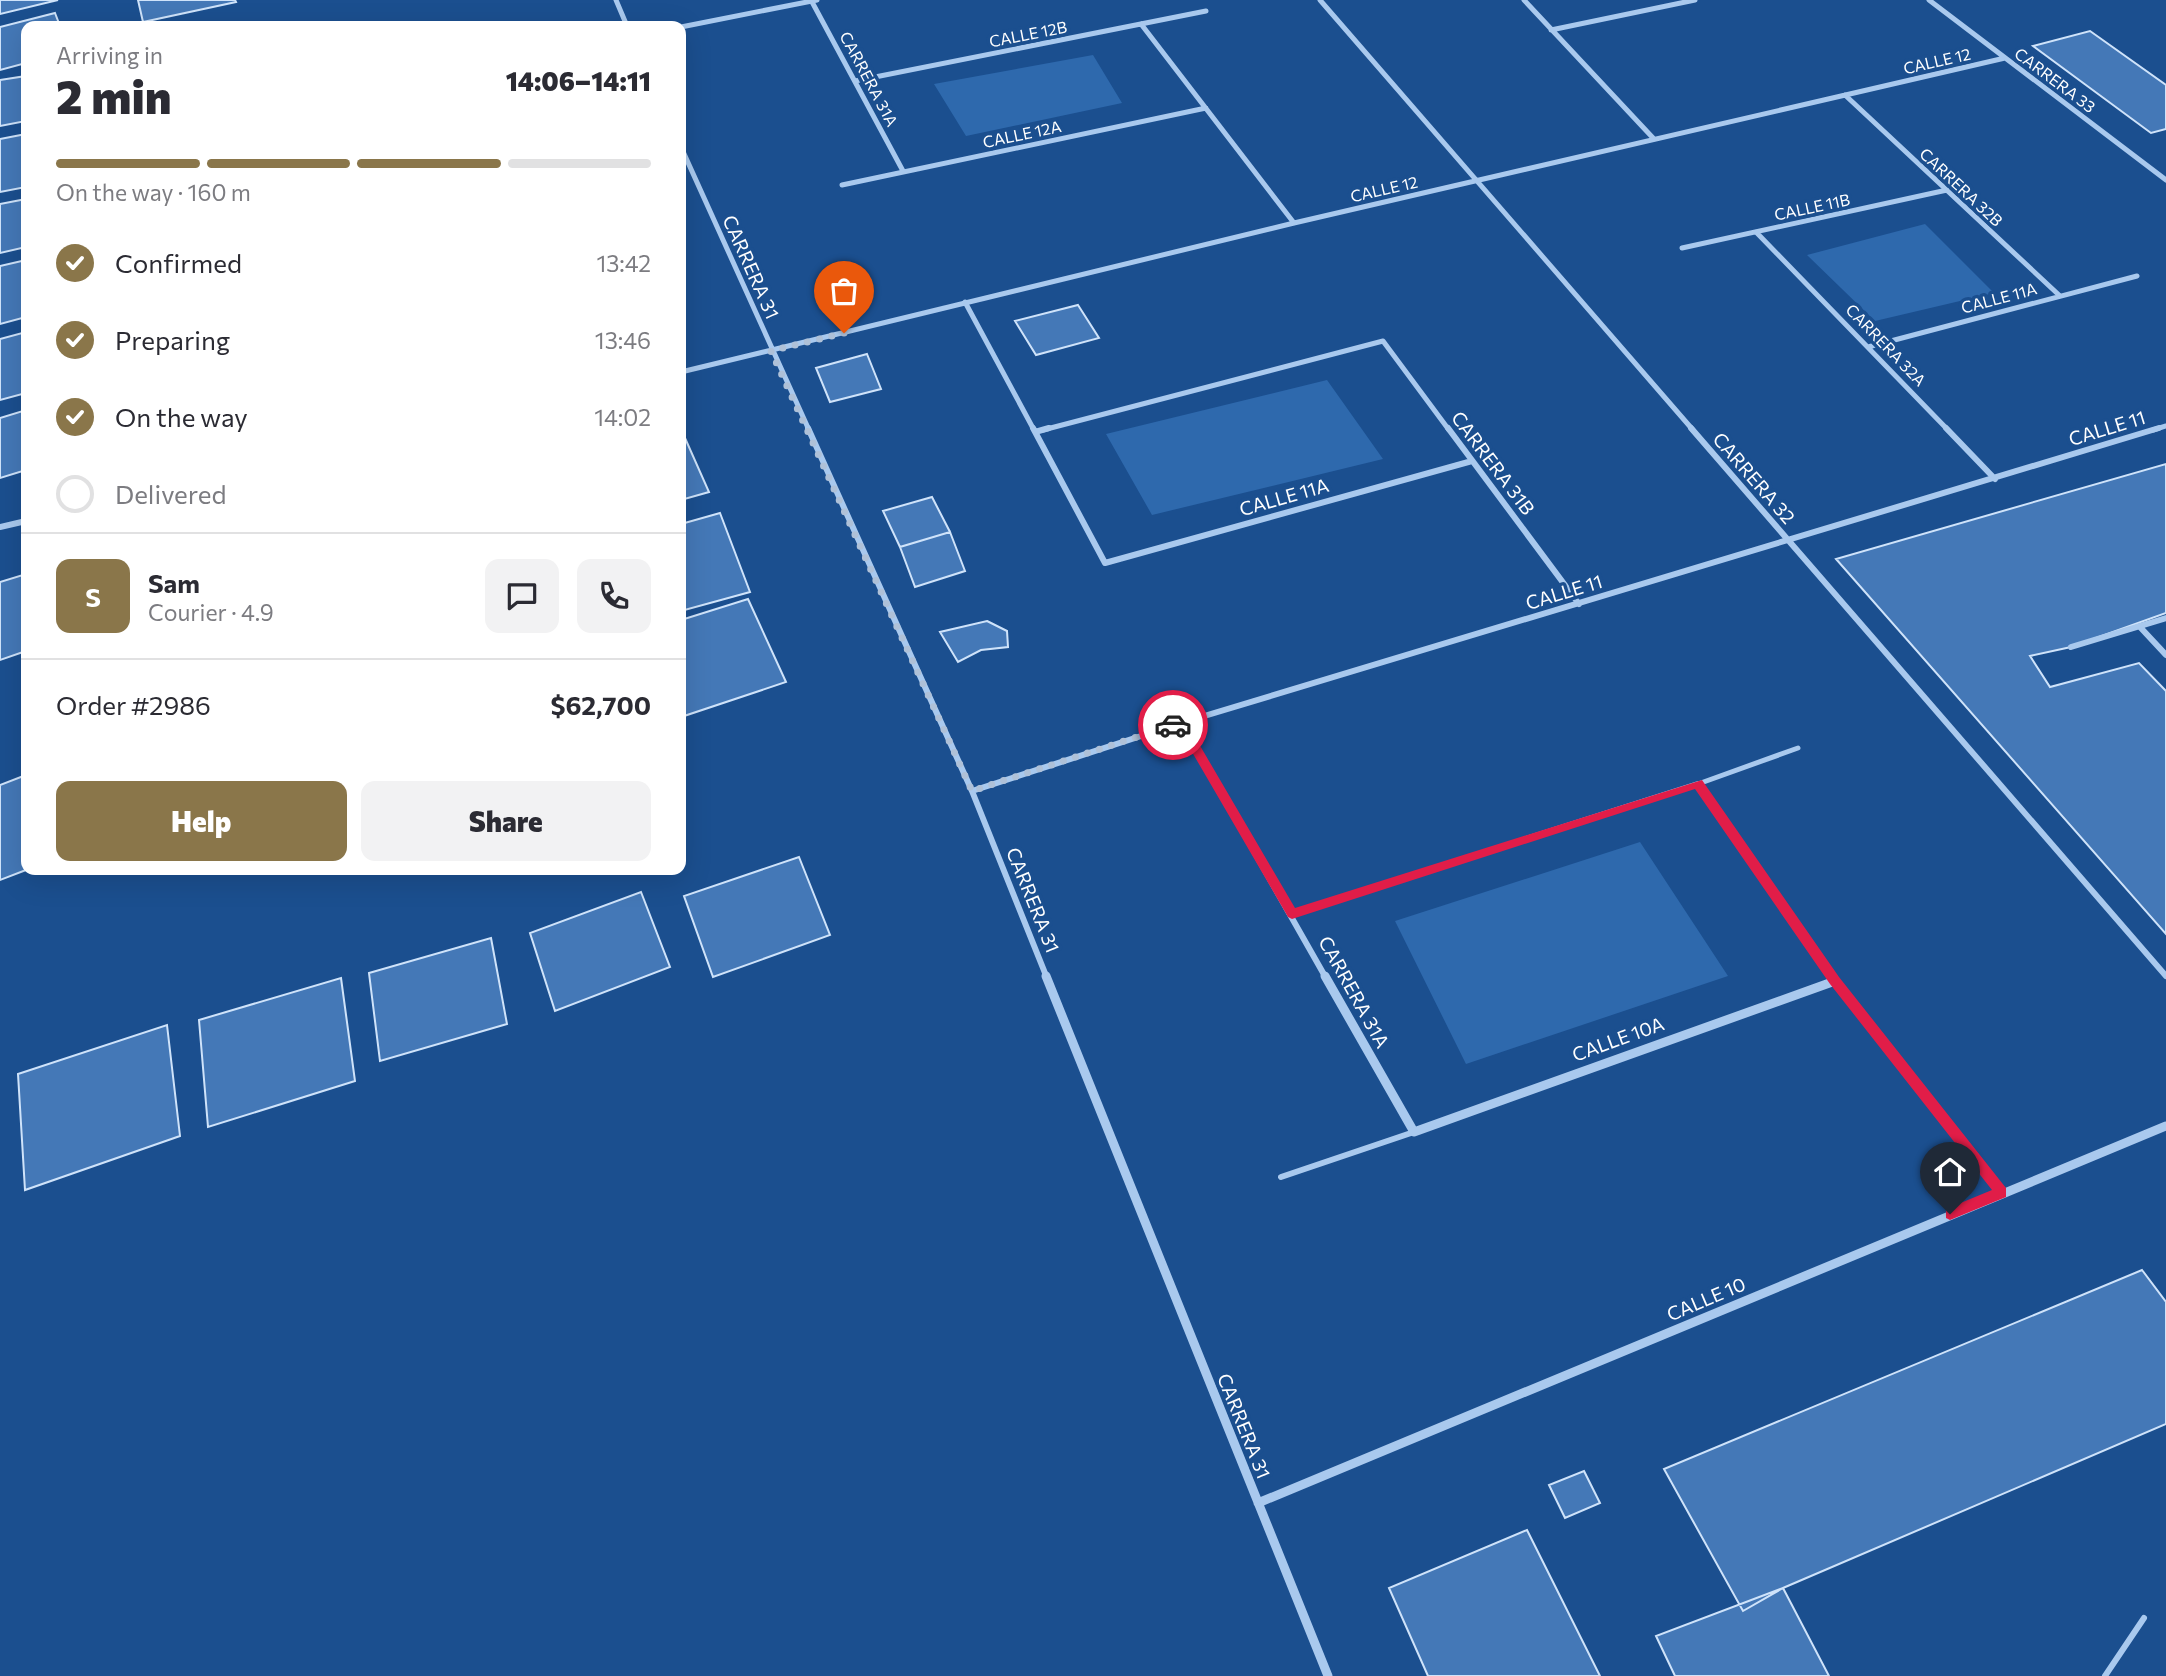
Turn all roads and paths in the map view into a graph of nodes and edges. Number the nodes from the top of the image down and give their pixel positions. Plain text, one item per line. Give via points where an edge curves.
1 (616, 0) edge
2 (813, 0) edge
3 (1320, 0) edge
4 (1524, 0) edge
5 (1695, 0) edge
6 (1929, 0) edge
7 (1206, 11) dead end
8 (625, 21) edge
9 (1141, 24) junction
10 (686, 26) edge
11 (1551, 30) junction
12 (2005, 58) junction
13 (855, 81) junction
14 (1845, 95) junction
15 (1206, 108) junction
16 (1654, 139) junction
17 (686, 158) edge
18 (903, 171) junction
19 (1476, 180) junction
20 (2166, 180) edge
21 (842, 185) dead end
22 (1947, 190) junction
23 (1294, 223) junction
24 (1756, 232) junction
25 (1682, 248) dead end
26 (2137, 276) dead end
27 (2060, 296) junction
28 (965, 302) junction
29 (1868, 347) junction
30 (771, 351) junction
31 (686, 371) edge
32 (2166, 426) edge
33 (1035, 432) junction
34 (1472, 461) junction
35 (1995, 479) junction
36 (21, 522) edge
37 (0, 527) edge
38 (1788, 541) junction
39 (1579, 604) junction
40 (2166, 618) edge
41 (2140, 627) junction
42 (2071, 647) dead end
43 (2166, 655) edge
44 (1181, 723) junction
45 (1798, 748) dead end
46 (1698, 783) junction
47 (972, 791) junction
48 (1292, 914) junction
49 (2166, 976) edge
50 (1835, 981) junction
51 (2166, 1126) edge
52 (1414, 1132) junction
53 (1281, 1177) dead end
54 (2002, 1192) junction
55 (1258, 1503) junction
56 (2144, 1618) dead end
57 (1328, 1676) edge
58 (2105, 1676) edge

1 - 8 street
2 - 10 street
2 - 13 street, CARRERA 31A
3 - 19 street, CARRERA 32
4 - 11 street
5 - 11 street
6 - 12 street, CARRERA 33
7 - 9 street, CALLE 12B
9 - 13 street, CALLE 12B
9 - 15 street
11 - 16 street
12 - 14 street, CALLE 12
12 - 20 street, CARRERA 33
13 - 18 street, CARRERA 31A
14 - 16 street, CALLE 12
14 - 22 street, CARRERA 32B
15 - 18 street, CALLE 12A
15 - 23 street
16 - 19 street, CALLE 12
17 - 30 street, CARRERA 31
18 - 21 street, CALLE 12A
19 - 23 street, CALLE 12
19 - 38 street, CARRERA 32
22 - 24 street, CALLE 11B
22 - 27 street, CARRERA 32B
23 - 28 street, CALLE 12
24 - 25 street, CALLE 11B
24 - 29 street, CARRERA 32A
26 - 27 street, CALLE 11A
27 - 29 street, CALLE 11A
28 - 30 street, CALLE 12
28 - 33 street
29 - 35 street, CARRERA 32A
30 - 31 street, CALLE 12
30 - 47 street, CARRERA 31
32 - 35 street, CALLE 11
33 - 34 street, CARRERA 31B via 1383,341
33 - 34 street, CALLE 11A via 1105,563
34 - 39 street, CARRERA 31B
35 - 38 street, CALLE 11
36 - 37 street
38 - 39 street, CALLE 11
38 - 49 street, CARRERA 32
39 - 44 street, CALLE 11
40 - 41 street
41 - 42 street
41 - 43 street
44 - 47 street, CALLE 11
44 - 48 street, CARRERA 31A
45 - 46 lane
46 - 48 street
46 - 50 street
47 - 55 street, CARRERA 31
48 - 52 street, CARRERA 31A
50 - 52 street, CALLE 10A
50 - 54 street
51 - 54 street, CALLE 10
52 - 53 lane
54 - 55 street, CALLE 10
55 - 57 street, CARRERA 31
56 - 58 lane

